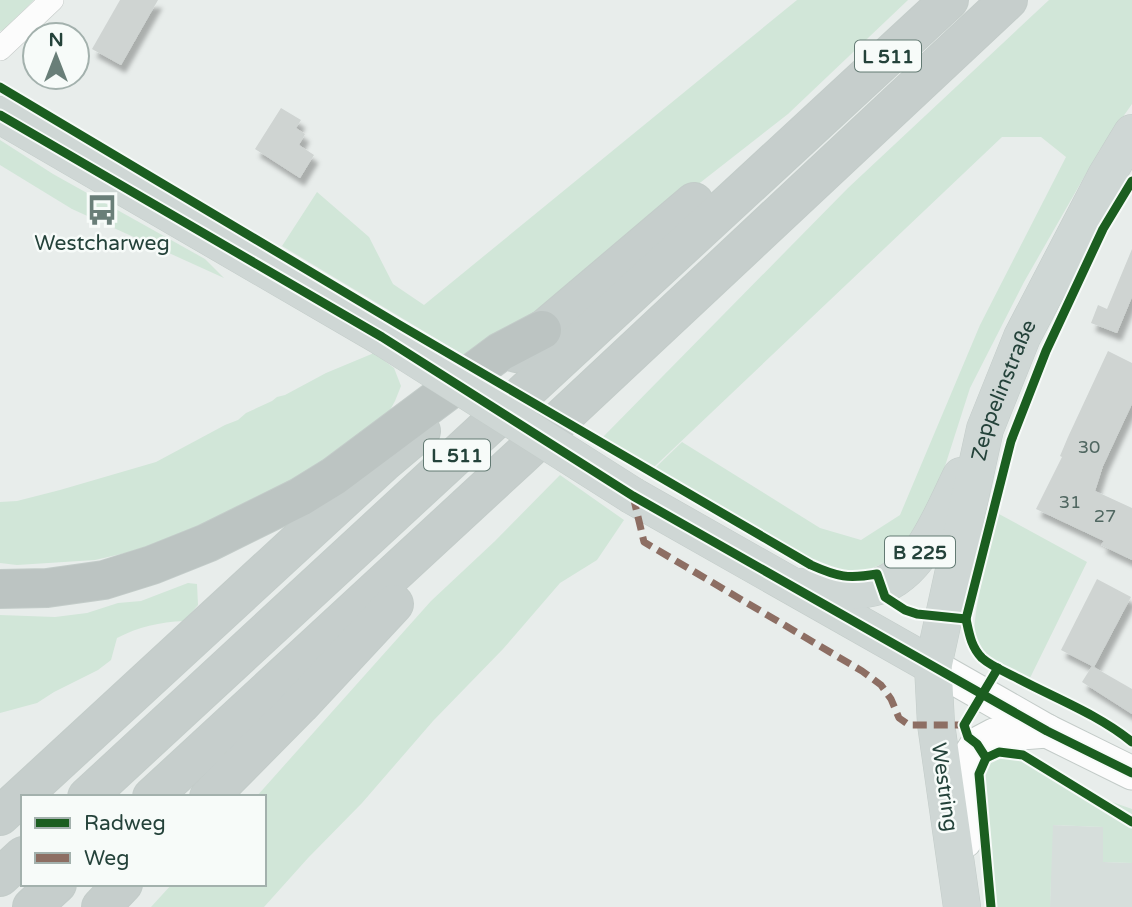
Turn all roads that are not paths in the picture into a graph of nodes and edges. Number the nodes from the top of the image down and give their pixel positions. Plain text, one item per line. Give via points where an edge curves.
1 (52, 0) edge
2 (949, 0) edge
3 (1008, 0) edge
4 (0, 49) edge
5 (826, 113) junction
6 (0, 115) edge
7 (1132, 133) edge
8 (542, 330) junction
9 (985, 429) junction
10 (518, 458) junction
11 (794, 587) junction
12 (0, 589) edge
13 (933, 666) junction
14 (1047, 731) junction
15 (1132, 773) edge
16 (24, 795) edge
17 (89, 795) edge
18 (154, 795) edge
19 (211, 795) edge
20 (21, 798) edge
21 (0, 817) edge
22 (21, 858) edge
23 (0, 877) edge
24 (55, 886) edge
25 (121, 886) edge
26 (32, 907) edge
27 (101, 907) edge
28 (964, 907) edge

1 - 4 street
2 - 5 highway, L 511
3 - 10 highway, L 511
5 - 8 highway via 711,188
5 - 17 highway, L 511
6 - 11 main road, B 225, bridge via 382,337 632,496
7 - 9 main road, Zeppelinstraße via 1022,337
8 - 12 highway via 500,352 334,476 207,543 104,580
8 - 16 highway via 383,463
9 - 11 main road, B 225 via 931,537 911,565 880,586
9 - 13 main road, Zeppelinstraße
10 - 18 highway, L 511
10 - 19 highway via 440,554
11 - 13 main road, B 225
13 - 14 main road
13 - 28 main road, Westring via 936,724
14 - 15 main road
14 - 28 main road via 994,735 977,744 965,763
20 - 21 highway
22 - 23 highway
24 - 26 highway
25 - 27 highway

